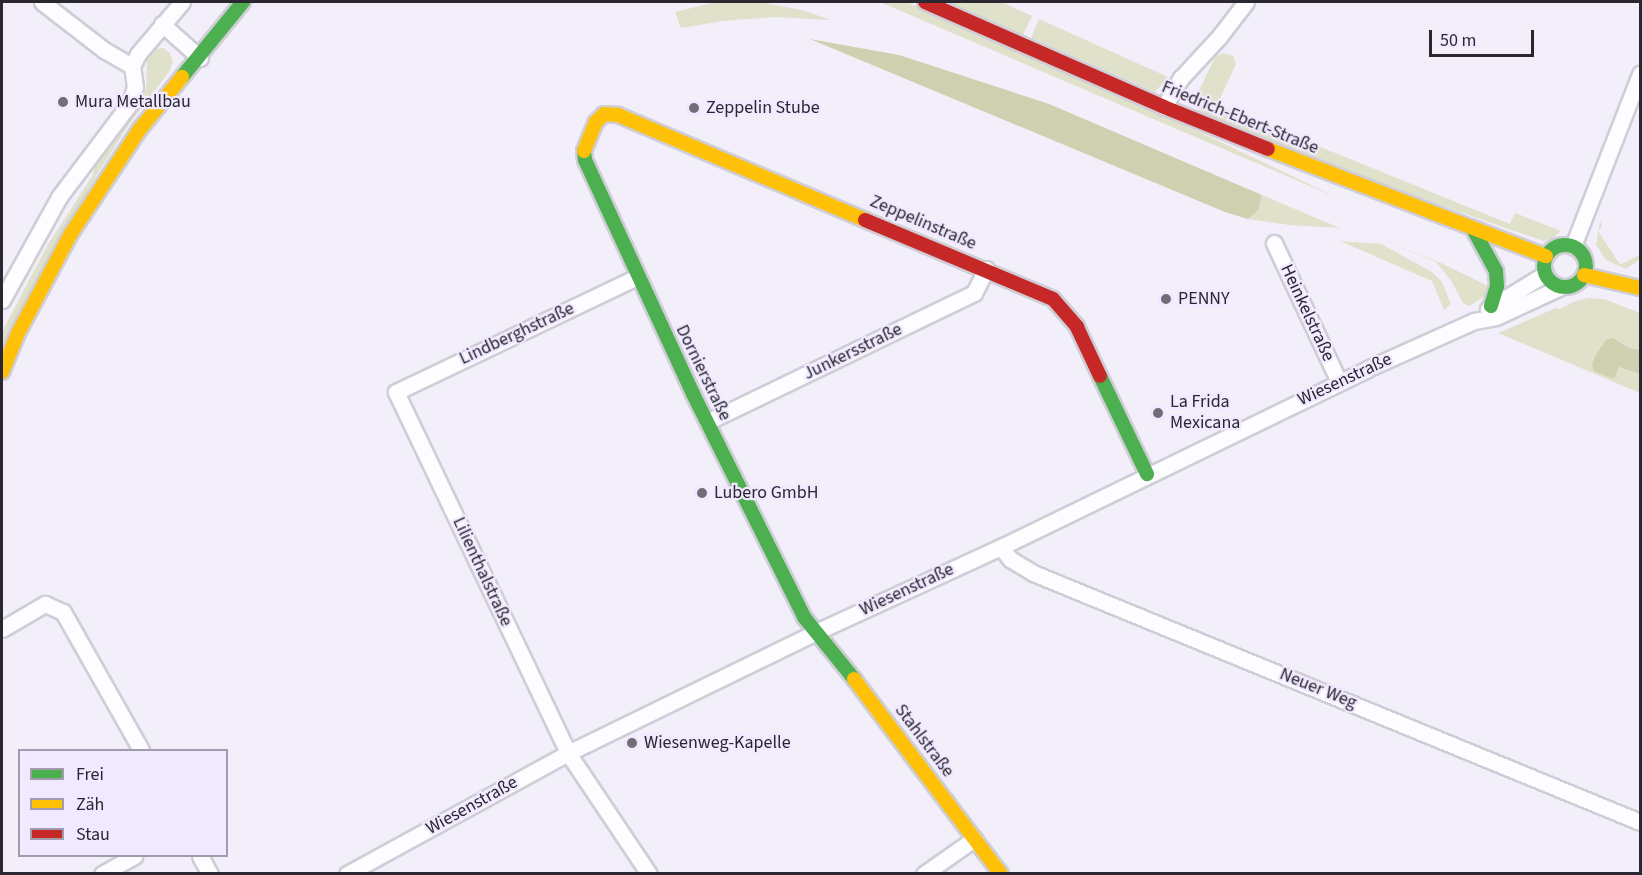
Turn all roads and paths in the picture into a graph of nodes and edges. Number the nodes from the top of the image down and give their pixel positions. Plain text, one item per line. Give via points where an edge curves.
1 (42, 2) edge
2 (182, 2) edge
3 (243, 2) edge
4 (260, 2) edge
5 (925, 2) edge
6 (1246, 2) edge
7 (162, 24) junction
8 (200, 58) junction
9 (132, 66) junction
10 (1641, 74) edge
11 (1164, 107) junction
12 (596, 122) joint
13 (1473, 229) junction
14 (1274, 243) dead end
15 (1573, 246) junction
16 (1546, 256) junction
17 (986, 268) junction
18 (1545, 274) junction
19 (1584, 275) junction
20 (637, 277) junction
21 (1561, 287) junction
22 (1641, 288) edge
23 (2, 300) edge
24 (1491, 306) junction
25 (1474, 321) junction
26 (2, 372) edge
27 (1339, 382) junction
28 (396, 392) joint
29 (707, 422) junction
30 (1147, 474) junction
31 (1001, 547) junction
32 (2, 629) edge
33 (816, 632) junction
34 (140, 749) edge
35 (567, 753) junction
36 (1641, 822) edge
37 (974, 839) junction
38 (130, 857) edge
39 (201, 857) edge
40 (102, 873) edge
41 (210, 873) edge
42 (347, 873) edge
43 (649, 873) edge
44 (924, 873) edge
45 (1001, 873) edge

1 - 9 street via 104,50
2 - 7 street
3 - 8 street
4 - 8 street
5 - 11 street, Friedrich-Ebert-Straße
6 - 11 street via 1180,78
7 - 8 street
7 - 9 street
8 - 26 street via 140,129 70,235 18,333
9 - 23 street via 135,87 129,103 59,197
10 - 15 street
11 - 13 street, Friedrich-Ebert-Straße
12 - 17 street, Zeppelinstraße via 604,114 618,115
12 - 20 street, Dornierstraße via 584,148 585,160
13 - 16 street, Friedrich-Ebert-Straße
13 - 24 street via 1496,271 1497,286
14 - 27 street, Heinkelstraße
15 - 16 street via 1557,246
15 - 19 street via 1583,255
16 - 18 street
17 - 29 street, Junkersstraße via 974,293
17 - 30 street, Zeppelinstraße via 1053,299 1068,314
18 - 21 street
18 - 24 street, Wiesenstraße
19 - 21 street via 1574,285
19 - 22 street
20 - 28 street, Lindberghstraße
20 - 29 street, Dornierstraße
21 - 25 street, Wiesenstraße via 1496,317
24 - 25 street, Wiesenstraße
25 - 27 street, Wiesenstraße
27 - 30 street, Wiesenstraße
28 - 35 street, Lilienthalstraße
29 - 33 street, Dornierstraße via 804,617
30 - 31 street, Wiesenstraße
31 - 33 street, Wiesenstraße
31 - 36 street, Neuer Weg via 1010,559 1033,573
32 - 34 street via 45,604 63,612
33 - 35 street, Wiesenstraße
33 - 37 street, Stahlstraße
35 - 42 street, Wiesenstraße
35 - 43 street, Lilienthalstraße
37 - 44 street
37 - 45 street, Stahlstraße
38 - 40 street
39 - 41 street

